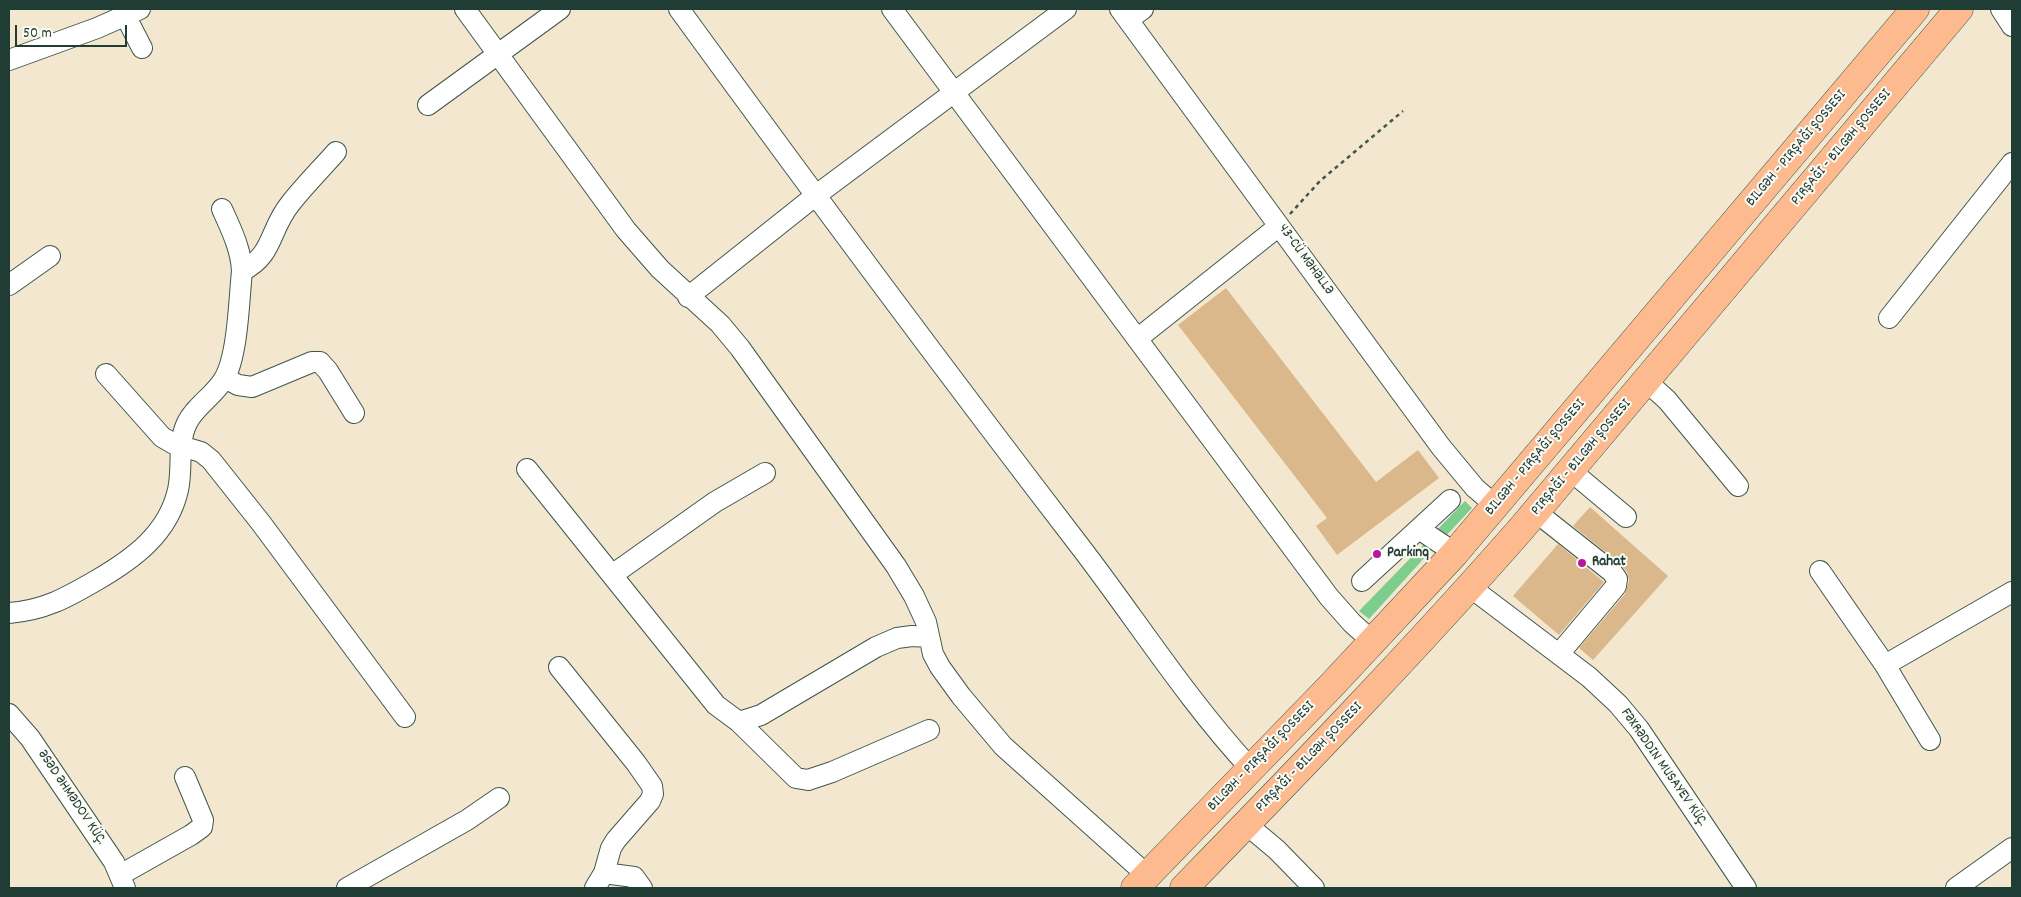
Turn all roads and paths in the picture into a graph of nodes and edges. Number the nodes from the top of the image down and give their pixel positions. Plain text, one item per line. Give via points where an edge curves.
1 (465, 9) edge
2 (560, 9) edge
3 (679, 9) edge
4 (892, 9) edge
5 (1066, 9) edge
6 (1915, 9) edge
7 (1959, 9) edge
8 (2001, 9) edge
9 (133, 12) edge
10 (1130, 13) edge
11 (2012, 26) edge
12 (142, 48) dead end
13 (499, 54) junction
14 (9, 60) edge
15 (953, 92) junction
16 (428, 105) dead end
17 (1403, 111) dead end
18 (336, 152) dead end
19 (2012, 163) edge
20 (815, 196) junction
21 (222, 209) dead end
22 (1279, 226) junction
23 (50, 256) dead end
24 (242, 271) junction
25 (9, 284) edge
26 (688, 297) junction
27 (1889, 318) dead end
28 (1137, 339) junction
29 (106, 374) dead end
30 (224, 378) junction
31 (1646, 381) junction
32 (354, 413) dead end
33 (181, 447) junction
34 (527, 470) dead end
35 (1571, 471) junction
36 (765, 473) dead end
37 (1738, 486) dead end
38 (1450, 500) dead end
39 (1496, 506) junction
40 (1536, 512) junction
41 (1626, 517) dead end
42 (1418, 529) junction
43 (1455, 553) junction
44 (1820, 571) dead end
45 (612, 575) junction
46 (1362, 581) dead end
47 (1470, 587) junction
48 (2012, 592) edge
49 (9, 613) edge
50 (929, 637) junction
51 (1372, 641) junction
52 (1559, 654) junction
53 (1885, 665) junction
54 (559, 667) dead end
55 (9, 714) edge
56 (405, 717) dead end
57 (740, 722) junction
58 (928, 730) dead end
59 (1930, 740) dead end
60 (1251, 769) junction
61 (185, 777) dead end
62 (499, 798) dead end
63 (1246, 824) junction
64 (2012, 848) edge
65 (600, 881) edge
66 (122, 882) edge
67 (1141, 882) edge
68 (347, 888) edge
69 (642, 888) edge
70 (1184, 888) edge
71 (1314, 888) edge
72 (1746, 888) edge
73 (1956, 888) edge

1 - 13 street
2 - 13 street
3 - 20 street
4 - 15 street
5 - 15 street
6 - 39 highway
7 - 31 highway
8 - 11 street
9 - 12 street
9 - 14 street
10 - 22 street, 43-CÜ MƏHƏLLƏ
13 - 16 street
13 - 26 street via 626,230
15 - 20 street
15 - 28 street
17 - 22 path via 1320,181
18 - 24 street via 289,204 263,255 255,265
19 - 27 street
20 - 26 street
20 - 60 street via 1209,721
21 - 24 street via 238,246
22 - 28 street
22 - 39 street, 43-CÜ MƏHƏLLƏ via 1460,472
23 - 25 street
24 - 30 street via 233,351
26 - 50 street via 720,324 740,348 896,566 914,596
28 - 51 street via 1329,597
29 - 33 street via 162,437
30 - 32 street via 252,387 312,362 320,362
30 - 33 street via 187,423
31 - 35 highway
31 - 37 street via 1667,400
33 - 49 street via 178,490 170,514 136,556 52,605
33 - 56 street via 201,452 211,460
34 - 45 street
35 - 40 highway
35 - 41 street
36 - 45 street via 715,502
38 - 42 street
39 - 43 highway
40 - 47 highway
40 - 52 street via 1617,579 1616,586
42 - 43 street
42 - 46 street
43 - 51 highway
44 - 53 street
45 - 57 street via 716,705
47 - 52 street, FƏXRƏDDIN MUSAYEV KÜÇ.
47 - 63 highway
48 - 53 street
50 - 57 street via 897,638 876,647 761,715
50 - 67 street via 940,667 1003,746
51 - 60 highway
52 - 72 street, FƏXRƏDDIN MUSAYEV KÜÇ. via 1618,704 1639,730
53 - 59 street
54 - 65 street via 636,763 654,794 611,848
55 - 66 street, ƏSƏD ƏHMƏDOV KÜÇ. via 30,738 114,862
57 - 58 street via 796,778 808,780
60 - 67 highway
61 - 66 street via 203,820 202,827
62 - 68 street via 467,820
63 - 70 highway
63 - 71 street
64 - 73 street
65 - 69 street via 634,877

